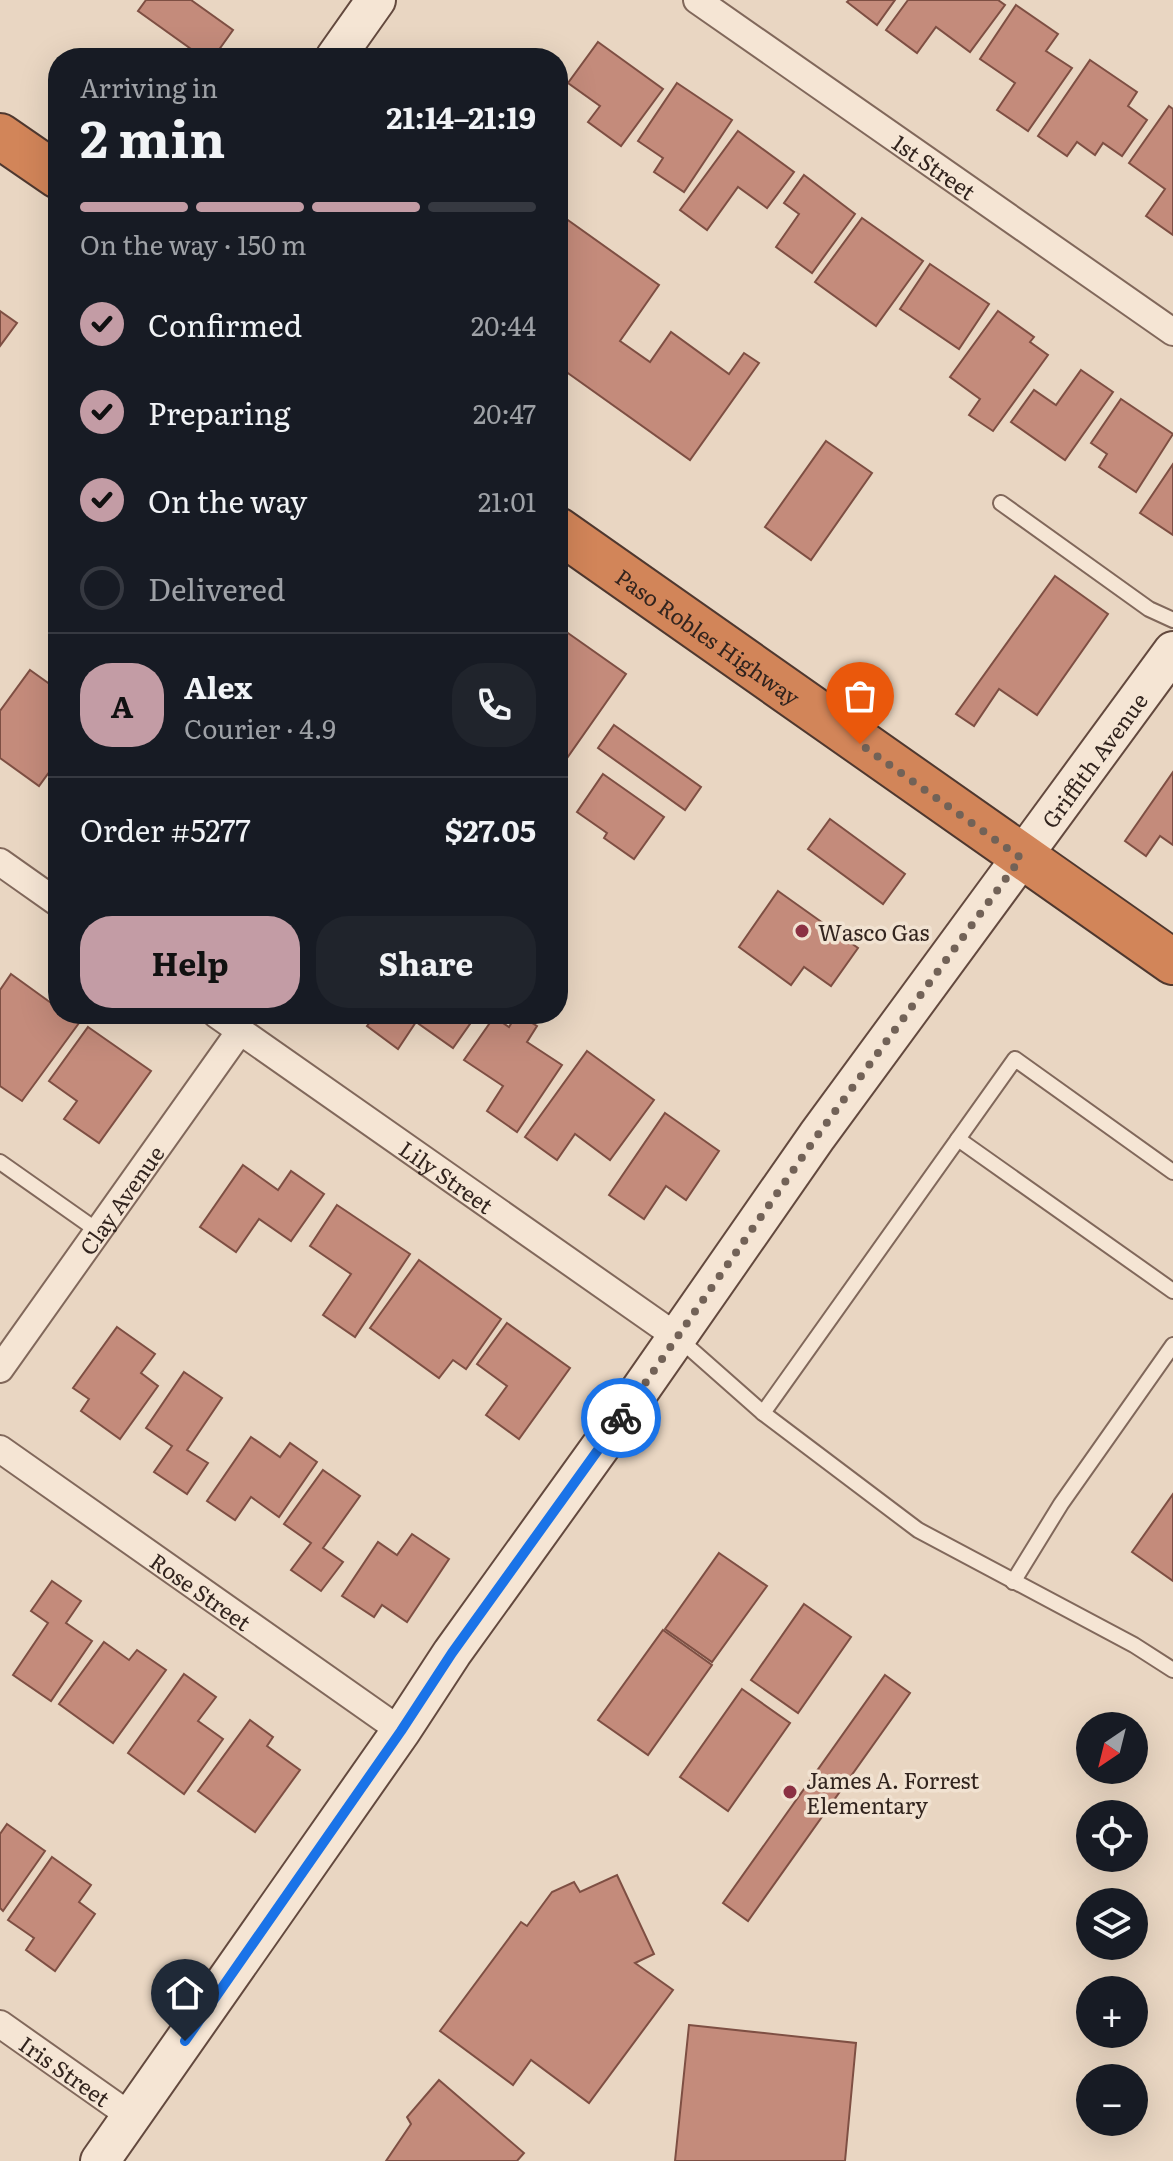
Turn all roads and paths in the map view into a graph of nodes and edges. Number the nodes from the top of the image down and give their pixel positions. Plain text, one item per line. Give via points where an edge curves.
1 (376, 0) edge
2 (697, 0) edge
3 (342, 48) edge
4 (0, 136) edge
5 (48, 169) edge
6 (1173, 332) edge
7 (1001, 503) dead end
8 (568, 537) edge
9 (1173, 620) edge
10 (1173, 651) edge
11 (1021, 858) junction
12 (0, 862) edge
13 (48, 896) edge
14 (1173, 962) edge
15 (230, 1024) edge
16 (240, 1031) junction
17 (958, 1139) junction
18 (0, 1162) edge
19 (1173, 1172) edge
20 (98, 1231) junction
21 (1173, 1291) edge
22 (677, 1337) junction
23 (1173, 1345) edge
24 (0, 1369) edge
25 (763, 1413) junction
26 (0, 1449) edge
27 (1013, 1582) junction
28 (1173, 1670) edge
29 (401, 1731) junction
30 (0, 2024) edge
31 (132, 2117) junction
32 (100, 2161) edge

1 - 3 street
2 - 6 street, 1st Street
4 - 5 highway
7 - 9 lane via 1149,609
8 - 11 highway, Paso Robles Highway
10 - 11 street, Griffith Avenue
11 - 14 highway, Paso Robles Highway
11 - 22 street, Griffith Avenue
12 - 13 street
15 - 16 street, Lily Street
16 - 20 street, Clay Avenue
16 - 22 street, Lily Street
17 - 19 lane via 1015,1059
17 - 21 lane
17 - 25 lane
18 - 20 lane
20 - 24 street, Clay Avenue
22 - 25 lane
22 - 29 street, Griffith Avenue
23 - 27 lane
25 - 27 lane via 918,1530
26 - 29 street, Rose Street
27 - 28 lane
29 - 31 street, Griffith Avenue
30 - 31 street, Iris Street
31 - 32 street, Griffith Avenue

